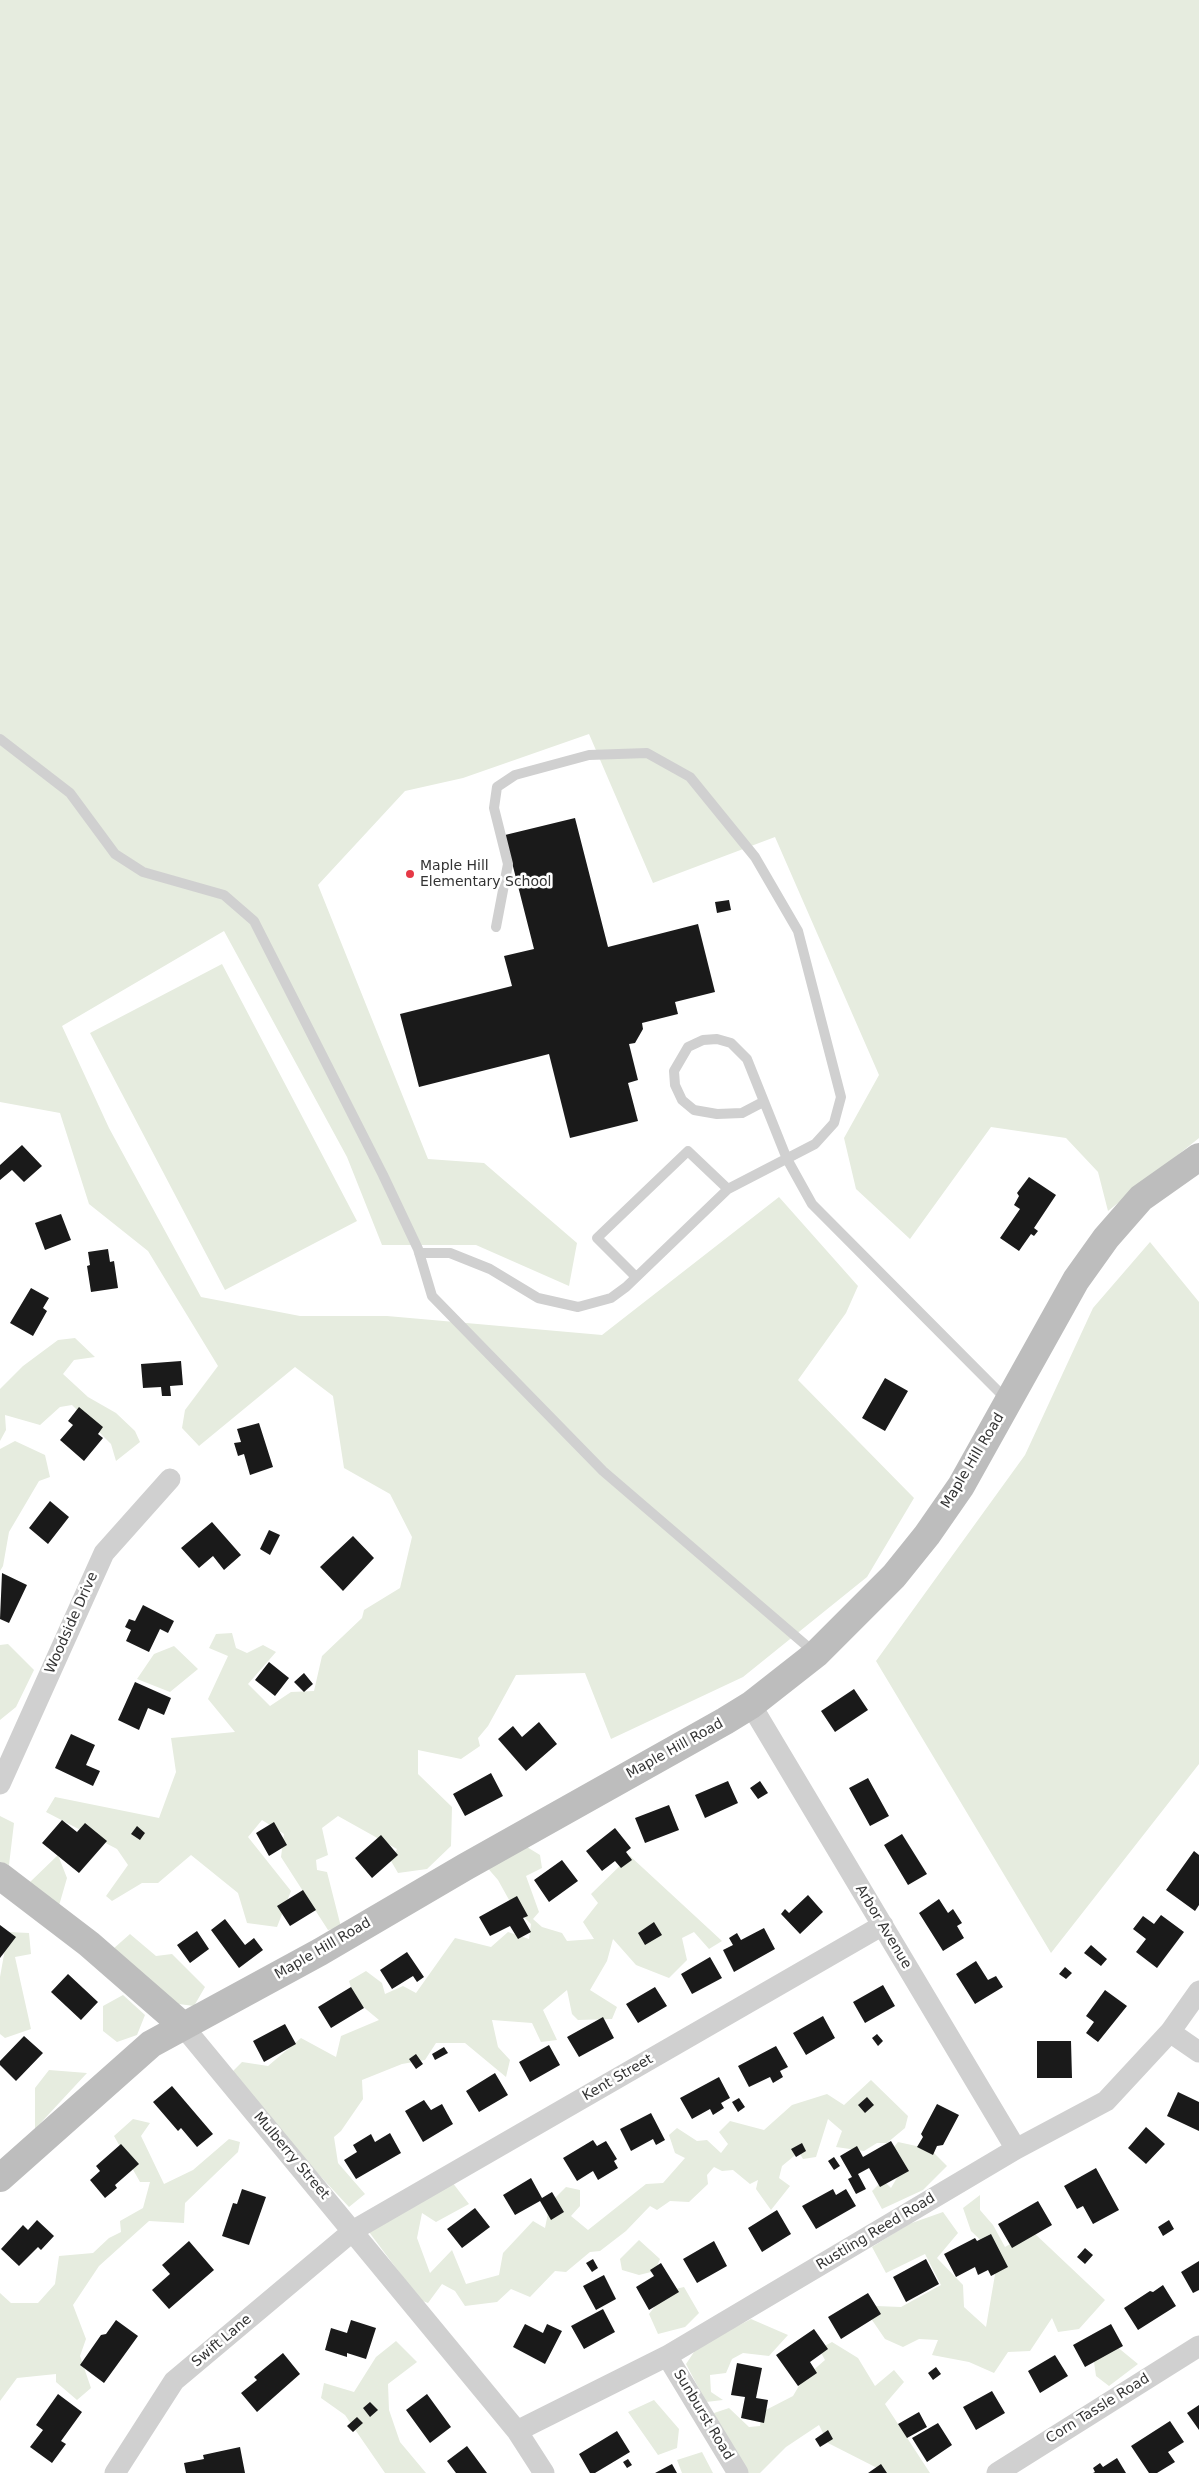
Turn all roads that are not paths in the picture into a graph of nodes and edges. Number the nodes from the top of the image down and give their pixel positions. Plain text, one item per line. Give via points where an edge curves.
1 (0, 739) edge
2 (496, 927) dead end
3 (764, 1102) junction
4 (1199, 1158) edge
5 (787, 1159) junction
6 (728, 1189) junction
7 (419, 1253) junction
8 (636, 1277) junction
9 (1008, 1401) junction
10 (170, 1479) dead end
11 (816, 1654) junction
12 (751, 1705) junction
13 (0, 1784) edge
14 (0, 1876) edge
15 (882, 1925) junction
16 (1199, 1991) edge
17 (182, 2025) junction
18 (1170, 2032) junction
19 (1199, 2052) edge
20 (1016, 2149) junction
21 (0, 2178) edge
22 (354, 2230) junction
23 (1199, 2346) edge
24 (667, 2356) junction
25 (517, 2431) junction
26 (116, 2473) edge
27 (544, 2473) edge
28 (738, 2473) edge
29 (997, 2473) edge

1 - 7 lane via 70,792 115,854 143,872 224,895 254,921
2 - 5 lane via 508,864 494,808 497,787 515,775 589,755 647,752 690,777 755,857 798,930 842,1096 834,1123 815,1144
3 - 3 lane via 742,1113 717,1114 694,1110 682,1100 674,1071 688,1047 702,1040 717,1039 731,1043 747,1059
3 - 5 lane
4 - 9 street, Maple Hill Road via 1141,1198 1106,1238 1076,1280
5 - 6 lane
5 - 9 lane via 812,1204
6 - 8 lane
6 - 8 lane via 688,1151 597,1238
7 - 8 lane via 450,1254 490,1270 538,1298 578,1307 611,1298
7 - 11 lane via 432,1296 603,1471
9 - 11 street, Maple Hill Road via 961,1486 927,1535 894,1576
10 - 13 street, Woodside Drive via 104,1553
11 - 12 street, Maple Hill Road
12 - 15 street, Arbor Avenue
12 - 17 street, Maple Hill Road via 465,1866 320,1952
14 - 17 street, Mulberry Street via 88,1944
15 - 20 street, Arbor Avenue
15 - 22 street, Kent Street
16 - 18 street, Rustling Reed Road
17 - 21 street, Maple Hill Road via 151,2044
17 - 22 street, Mulberry Street
18 - 19 street
18 - 20 street, Rustling Reed Road via 1106,2101
20 - 24 street, Rustling Reed Road
22 - 25 street, Mulberry Street
22 - 26 street, Swift Lane via 174,2381
23 - 29 street, Corn Tassle Road
24 - 25 street, Rustling Reed Road
24 - 28 street, Sunburst Road
25 - 27 street, Mulberry Street

